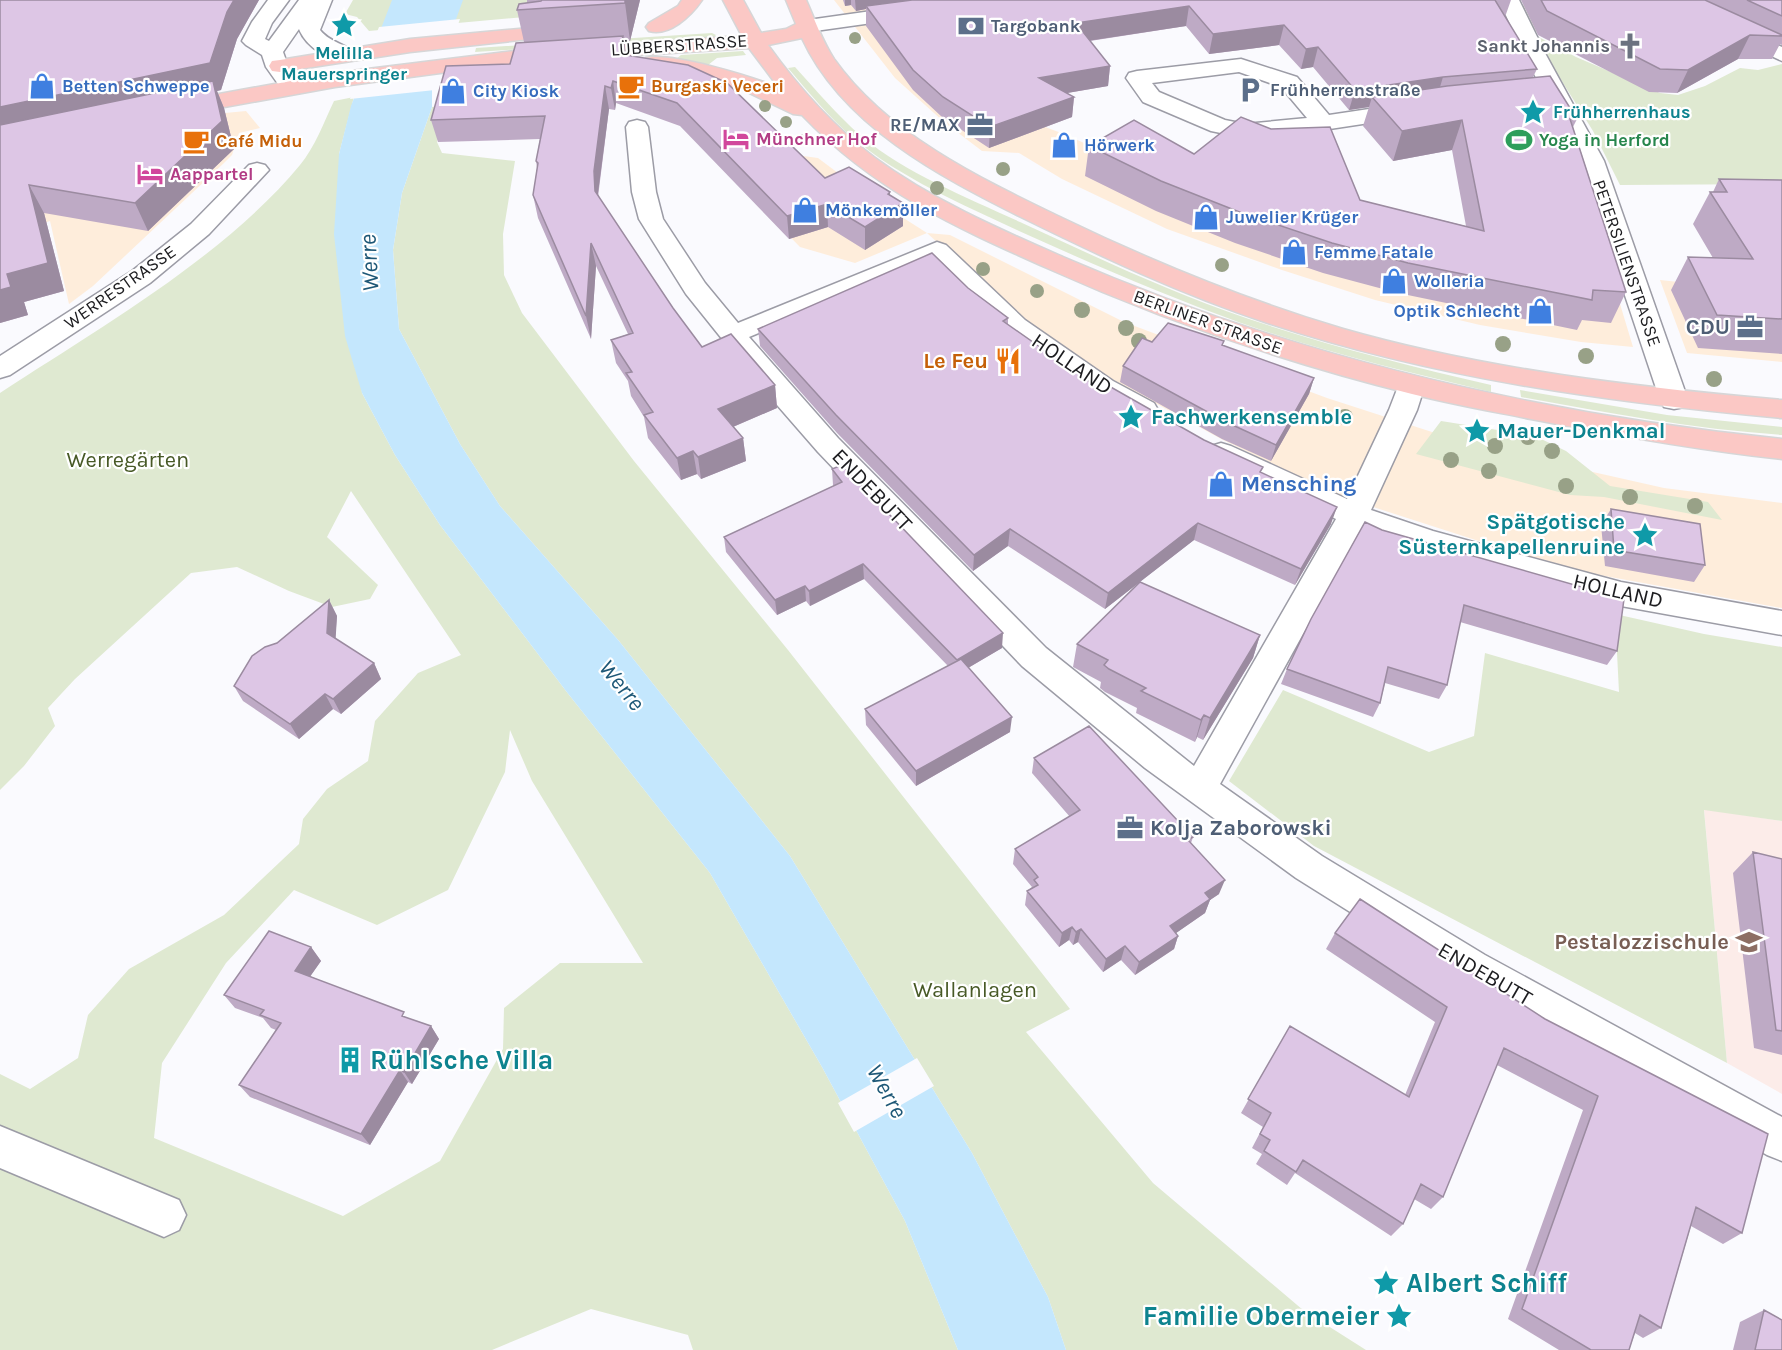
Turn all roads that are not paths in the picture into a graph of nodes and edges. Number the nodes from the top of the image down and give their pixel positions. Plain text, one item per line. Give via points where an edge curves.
1 (279, 0) edge
2 (309, 0) edge
3 (322, 0) edge
4 (692, 0) edge
5 (733, 0) edge
6 (796, 0) edge
7 (993, 0) edge
8 (1509, 0) edge
9 (1665, 0) edge
10 (721, 24) dead end
11 (699, 25) dead end
12 (808, 26) junction
13 (562, 32) edge
14 (748, 32) junction
15 (601, 50) junction
16 (344, 54) junction
17 (1782, 55) edge
18 (269, 63) junction
19 (291, 87) junction
20 (1426, 108) edge
21 (152, 114) edge
22 (821, 121) junction
23 (1323, 123) junction
24 (637, 127) dead end
25 (257, 170) dead end
26 (732, 334) junction
27 (0, 369) edge
28 (1411, 385) junction
29 (1674, 400) junction
30 (1782, 409) edge
31 (1162, 420) edge
32 (1201, 443) edge
33 (1782, 449) edge
34 (1354, 515) junction
35 (1782, 623) edge
36 (1200, 788) junction
37 (1782, 1140) edge
38 (0, 1147) edge
39 (165, 1215) dead end

1 - 18 street via 253,41
2 - 18 street
3 - 16 street via 309,30 320,44
4 - 11 main road via 685,10 648,28
5 - 14 main road, BERLINER STRASSE
6 - 12 main road, BERLINER STRASSE
7 - 12 street, LÜBBERSTRASSE
8 - 29 street, PETERSILIENSTRASSE via 1547,95 1592,160
9 - 17 street
10 - 14 main road
12 - 14 main road, LÜBBERSTRASSE via 791,35
12 - 29 main road, BERLINER STRASSE via 830,68 894,132 944,166 1108,250 1275,316 1385,348 1508,375
13 - 16 main road
14 - 15 main road, LÜBBERSTRASSE via 687,46
14 - 22 main road, BERLINER STRASSE
15 - 19 main road, LÜBBERSTRASSE
15 - 22 main road via 715,74 777,93
16 - 18 main road
18 - 19 street
19 - 21 main road, LÜBBERSTRASSE
20 - 23 street
22 - 28 main road, BERLINER STRASSE via 840,141 909,191 1072,270 1219,328
23 - 23 street via 1289,82 1241,65 1137,78 1151,97 1219,126 1245,131
24 - 26 street, ENDEBUTT via 651,219 695,288
25 - 27 street, WERRESTRASSE via 200,229 141,277
26 - 31 street, HOLLAND via 937,250 1016,326 1103,387
26 - 36 street, ENDEBUTT via 828,445 1034,657 1157,758
28 - 33 main road, BERLINER STRASSE via 1617,427
28 - 34 street
29 - 30 main road, BERLINER STRASSE
32 - 34 street, HOLLAND
34 - 35 street, HOLLAND via 1427,540 1621,594
34 - 36 street
36 - 37 street, ENDEBUTT via 1309,867 1471,967
38 - 39 street

